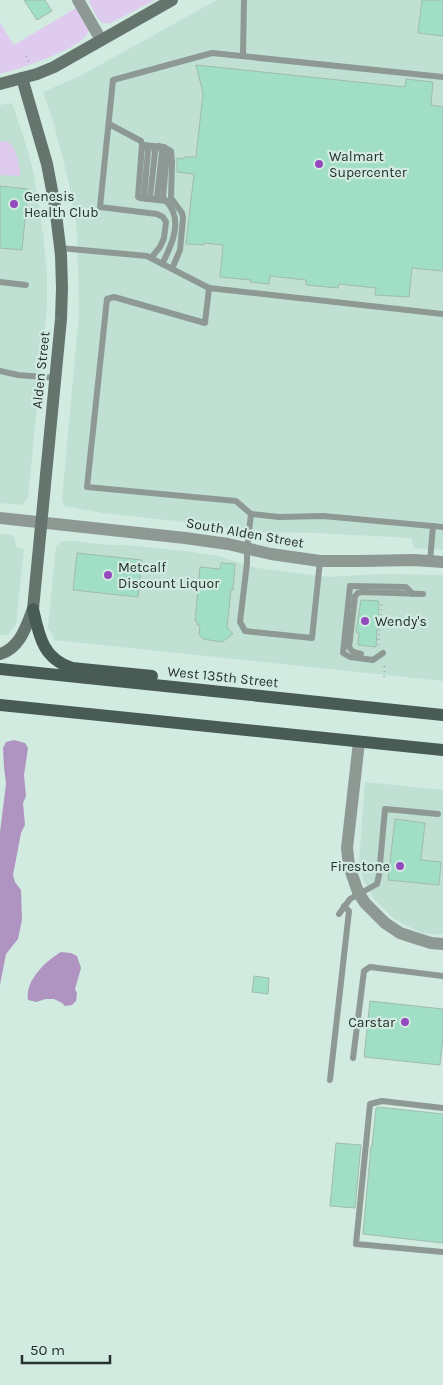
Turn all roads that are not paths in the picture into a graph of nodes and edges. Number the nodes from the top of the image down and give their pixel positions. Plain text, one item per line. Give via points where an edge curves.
1 (78, 0) edge
2 (172, 0) edge
3 (244, 0) edge
4 (101, 40) junction
5 (243, 56) junction
6 (443, 77) edge
7 (22, 78) junction
8 (0, 84) edge
9 (108, 124) junction
10 (153, 146) junction
11 (149, 199) junction
12 (163, 201) junction
13 (60, 248) junction
14 (151, 258) junction
15 (162, 264) junction
16 (172, 269) junction
17 (0, 282) edge
18 (26, 285) dead end
19 (209, 288) junction
20 (443, 314) edge
21 (0, 371) edge
22 (56, 378) junction
23 (251, 514) junction
24 (0, 518) edge
25 (42, 522) junction
26 (433, 526) junction
27 (443, 526) edge
28 (247, 549) junction
29 (320, 561) junction
30 (430, 561) junction
31 (443, 562) edge
32 (414, 594) junction
33 (423, 594) dead end
34 (33, 609) junction
35 (0, 654) edge
36 (0, 669) edge
37 (274, 697) junction
38 (0, 705) edge
39 (443, 715) edge
40 (359, 742) junction
41 (443, 750) edge
42 (438, 814) dead end
43 (359, 894) junction
44 (344, 906) junction
45 (339, 914) dead end
46 (443, 944) edge
47 (443, 976) edge
48 (353, 1058) dead end
49 (330, 1080) dead end
50 (443, 1108) edge
51 (443, 1252) edge

1 - 4 street
2 - 4 street
3 - 5 lane
4 - 7 street via 54,67
5 - 6 lane
5 - 9 lane via 212,53 113,80
7 - 8 street
7 - 13 street, Alden Street via 47,164
9 - 10 lane
9 - 14 lane via 100,207 163,216 166,222 164,238
10 - 11 lane
10 - 11 lane via 142,155 138,195
10 - 12 lane via 167,153
10 - 16 lane via 171,151 171,198 183,218 180,250
11 - 12 lane
12 - 15 lane via 173,209 176,218 172,244
13 - 14 lane
13 - 22 street, Alden Street via 62,288
14 - 15 lane
15 - 16 lane
16 - 19 lane
17 - 18 lane
19 - 20 lane
19 - 23 lane via 205,323 114,297 107,299 87,487 236,501
21 - 22 lane
22 - 25 street, Alden Street
23 - 26 lane via 323,516
23 - 28 lane
24 - 25 street, South Alden Street
25 - 28 street, South Alden Street via 185,538
25 - 34 street, Alden Street
26 - 27 lane
26 - 30 lane
28 - 29 street, South Alden Street
28 - 29 lane via 240,622 245,631 312,638
29 - 30 street, South Alden Street
30 - 31 street, South Alden Street
32 - 32 lane via 358,593 355,596 350,650 356,654 385,654 373,660 343,653 350,586 406,587
32 - 33 lane
34 - 35 street, Alden Street via 17,644
34 - 37 main road via 45,648 62,665 268,688
36 - 37 main road, West 135th Street
37 - 39 main road, West 135th Street
38 - 40 main road
40 - 41 main road
40 - 43 street via 347,848 349,866
42 - 43 lane via 385,809 377,884
43 - 44 lane
43 - 46 street via 384,923 400,933
44 - 45 lane
44 - 49 lane via 349,911
47 - 48 lane via 370,967 364,971
50 - 51 lane via 382,1101 370,1104 356,1244

